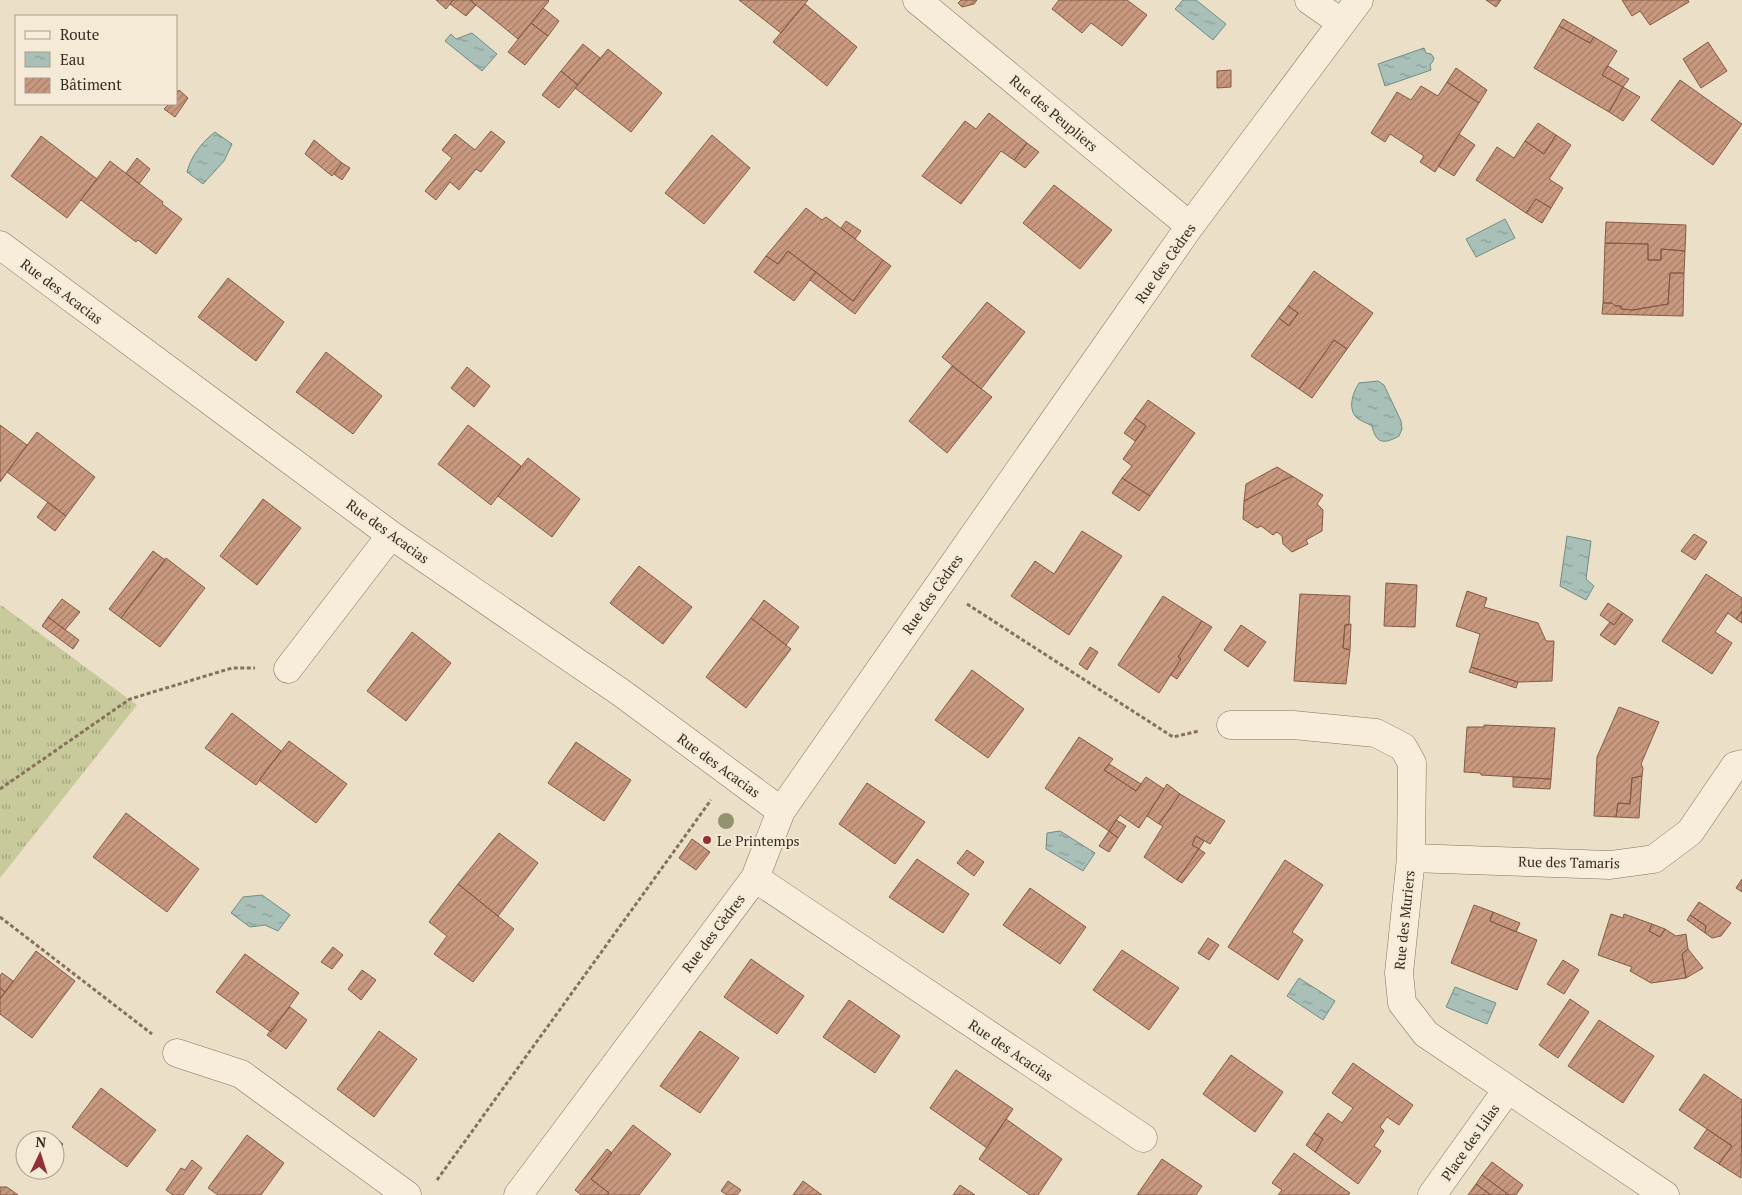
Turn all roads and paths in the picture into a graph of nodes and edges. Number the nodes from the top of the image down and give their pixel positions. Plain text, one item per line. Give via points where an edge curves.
1 (917, 0) edge
2 (1309, 0) edge
3 (1359, 0) edge
4 (1342, 23) junction
5 (1190, 226) junction
6 (0, 245) edge
7 (391, 535) junction
8 (938, 586) junction
9 (288, 669) joint
10 (1231, 725) joint
11 (1742, 764) edge
12 (0, 789) edge
13 (715, 794) dead end
14 (781, 811) junction
15 (1411, 858) junction
16 (754, 878) junction
17 (0, 917) edge
18 (176, 1053) joint
19 (1507, 1090) junction
20 (1143, 1138) dead end
21 (432, 1186) dead end
22 (407, 1195) edge
23 (518, 1195) edge
24 (1432, 1195) edge
25 (1665, 1195) edge

1 - 5 street, Rue des Peupliers
2 - 4 street
3 - 4 street, Rue des Cèdres
4 - 5 street, Rue des Cèdres
5 - 8 street, Rue des Cèdres
6 - 7 street, Rue des Acacias
7 - 9 street
7 - 14 street, Rue des Acacias via 623,694
8 - 10 path via 1173,737
8 - 14 street, Rue des Cèdres
9 - 12 path via 232,668 130,699
10 - 15 street, Rue des Muriers via 1293,725 1376,733 1403,747 1412,762
11 - 15 street, Rue des Tamaris via 1735,766 1690,832 1654,859 1610,865
13 - 21 path
14 - 16 street, Rue des Cèdres
15 - 19 street, Rue des Muriers via 1398,973 1402,1003 1426,1034
16 - 20 street, Rue des Acacias
16 - 23 street, Rue des Cèdres
17 - 18 path
18 - 22 street via 241,1074
19 - 24 street, Place des Lilas
19 - 25 street, Rue des Muriers

